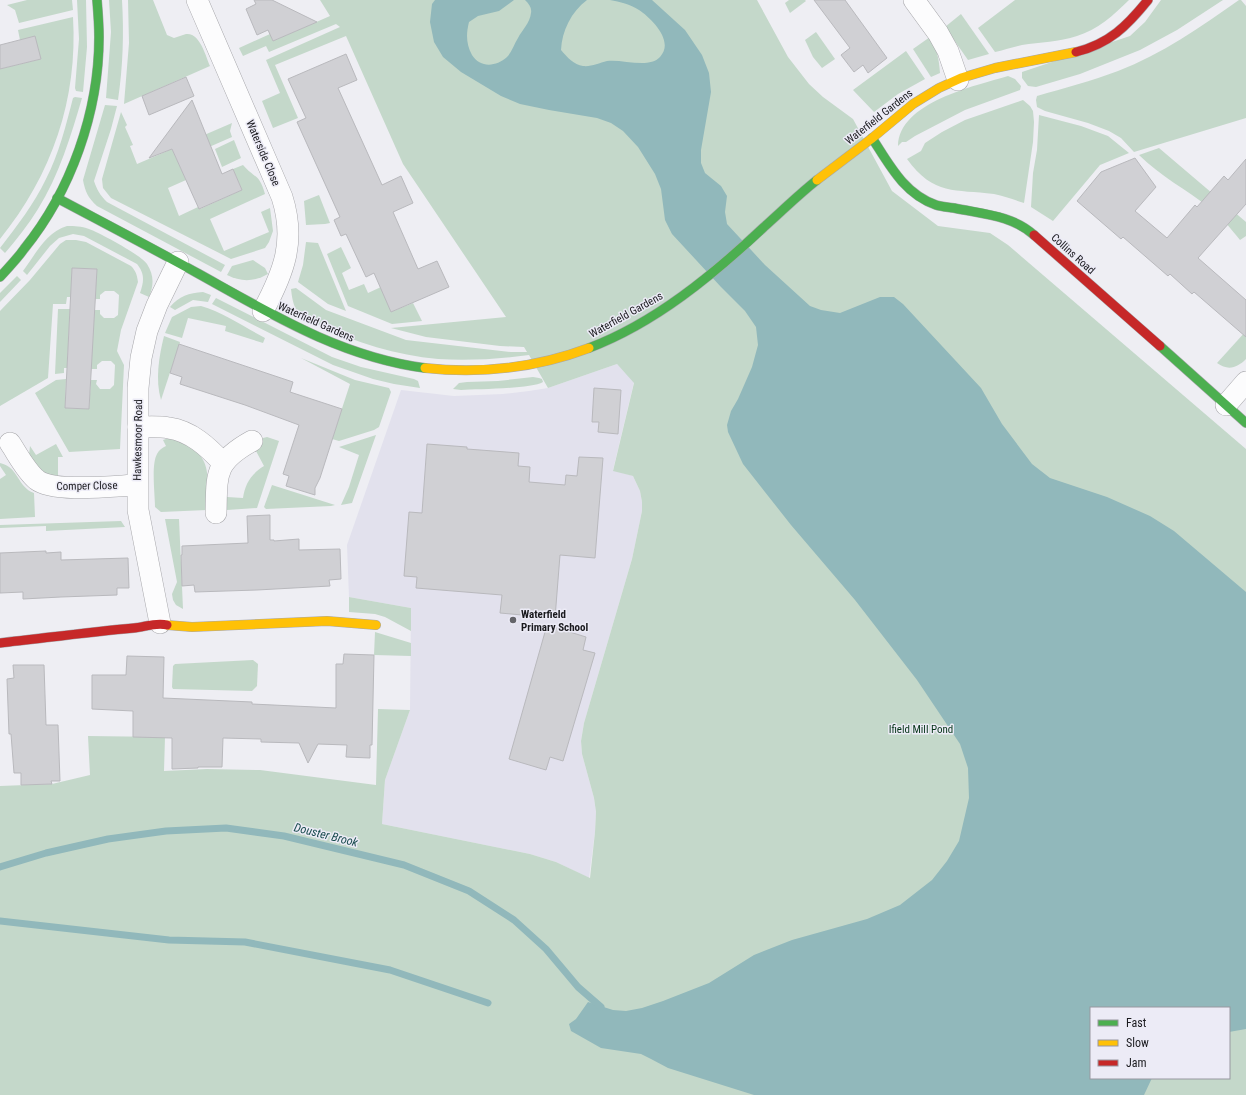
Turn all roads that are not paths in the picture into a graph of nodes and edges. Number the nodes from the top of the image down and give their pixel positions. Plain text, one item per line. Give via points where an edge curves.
1 (97, 0) edge
2 (197, 0) edge
3 (914, 0) edge
4 (1148, 0) edge
5 (958, 80) junction
6 (872, 138) junction
7 (58, 198) junction
8 (178, 262) junction
9 (0, 277) edge
10 (264, 311) junction
11 (1246, 382) edge
12 (1226, 405) junction
13 (1246, 423) edge
14 (138, 427) junction
15 (252, 441) dead end
16 (10, 443) dead end
17 (223, 462) junction
18 (137, 485) junction
19 (216, 513) dead end
20 (160, 623) junction
21 (376, 625) dead end
22 (0, 643) edge

1 - 7 street via 99,43 93,98 78,152
2 - 10 street, Waterside Close via 286,209 288,233 284,265
3 - 5 street via 948,51
4 - 5 street, Waterfield Gardens via 1140,13 1126,27 1112,38 1092,48 1069,55 987,70
5 - 6 street, Waterfield Gardens via 920,98
6 - 10 street, Waterfield Gardens via 800,193 678,300 605,342 545,363 482,371 441,371 391,363 343,348
6 - 12 street, Collins Road via 899,180 922,198 936,205 1006,218 1028,229
7 - 8 street, Waterfield Gardens
7 - 9 street via 28,244
8 - 10 street, Waterfield Gardens
8 - 14 street, Hawkesmoor Road via 147,331 138,388
11 - 12 street
12 - 13 street, Collins Road
14 - 17 street via 168,427 181,430 205,445
14 - 18 street, Hawkesmoor Road
15 - 17 street
16 - 18 street, Comper Close via 29,472 50,486
17 - 19 street via 216,488
18 - 20 street, Hawkesmoor Road via 138,510
20 - 21 street via 192,627 327,621
20 - 22 street via 138,628

